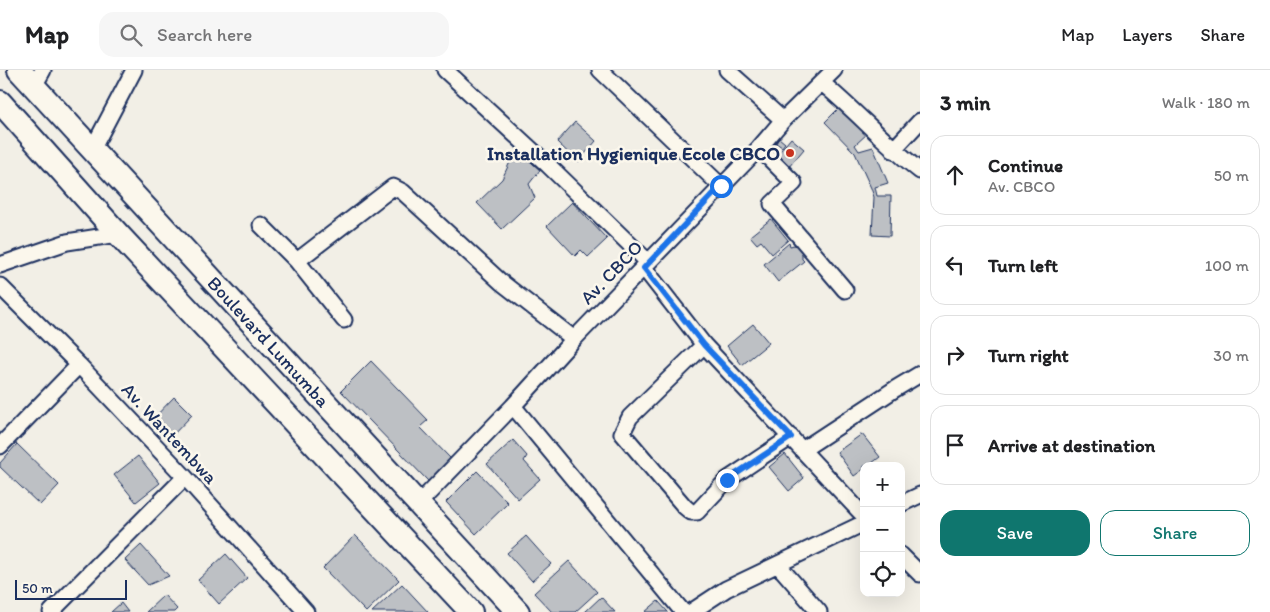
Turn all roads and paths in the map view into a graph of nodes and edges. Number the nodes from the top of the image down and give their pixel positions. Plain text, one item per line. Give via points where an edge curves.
1 (134, 70) edge
2 (445, 70) edge
3 (600, 70) edge
4 (727, 70) edge
5 (834, 70) edge
6 (32, 75) edge
7 (822, 84) junction
8 (0, 102) edge
9 (783, 120) junction
10 (920, 121) edge
11 (759, 148) junction
12 (92, 150) junction
13 (893, 150) junction
14 (920, 171) edge
15 (721, 186) junction
16 (261, 225) dead end
17 (118, 234) junction
18 (297, 262) junction
19 (0, 265) edge
20 (646, 265) junction
21 (0, 286) edge
22 (846, 290) dead end
23 (344, 320) dead end
24 (574, 339) junction
25 (704, 345) junction
26 (79, 366) junction
27 (920, 374) edge
28 (513, 406) junction
29 (791, 437) junction
30 (0, 446) edge
31 (802, 450) junction
32 (185, 477) junction
33 (920, 495) edge
34 (905, 502) edge
35 (418, 504) junction
36 (860, 512) edge
37 (860, 526) edge
38 (905, 559) edge
39 (778, 565) junction
40 (920, 574) edge
41 (51, 612) edge
42 (306, 612) edge
43 (471, 612) edge
44 (518, 612) edge
45 (683, 612) edge
46 (691, 612) edge
47 (819, 612) edge

1 - 12 street
2 - 20 street via 548,165
3 - 15 street
4 - 9 street
5 - 7 street, Av. CBCO
6 - 12 highway, Boulevard Lumumba
7 - 9 street, Av. CBCO
7 - 13 street
8 - 17 highway, Boulevard Lumumba
9 - 11 street, Av. CBCO
10 - 13 street
11 - 15 street, Av. CBCO
11 - 22 street via 794,183 772,204
12 - 35 highway, Boulevard Lumumba
13 - 14 street
15 - 20 street, Av. CBCO
16 - 18 street
17 - 19 street via 67,242
17 - 43 highway, Boulevard Lumumba
18 - 23 street
18 - 24 street via 393,187 398,188 501,282
20 - 24 street, Av. CBCO
20 - 25 street
21 - 26 street, Av. Wantembwa
24 - 28 street, Av. CBCO
25 - 29 street
25 - 29 street via 630,417 622,432 685,507 697,512 727,480
26 - 30 street
26 - 32 street, Av. Wantembwa
27 - 31 street
28 - 35 street, Av. CBCO
28 - 45 street
29 - 31 street
31 - 36 street
32 - 41 street
32 - 42 street, Av. Wantembwa
33 - 34 street
35 - 44 highway, Boulevard Lumumba
37 - 39 street
38 - 40 street
39 - 46 street via 726,589
39 - 47 street

